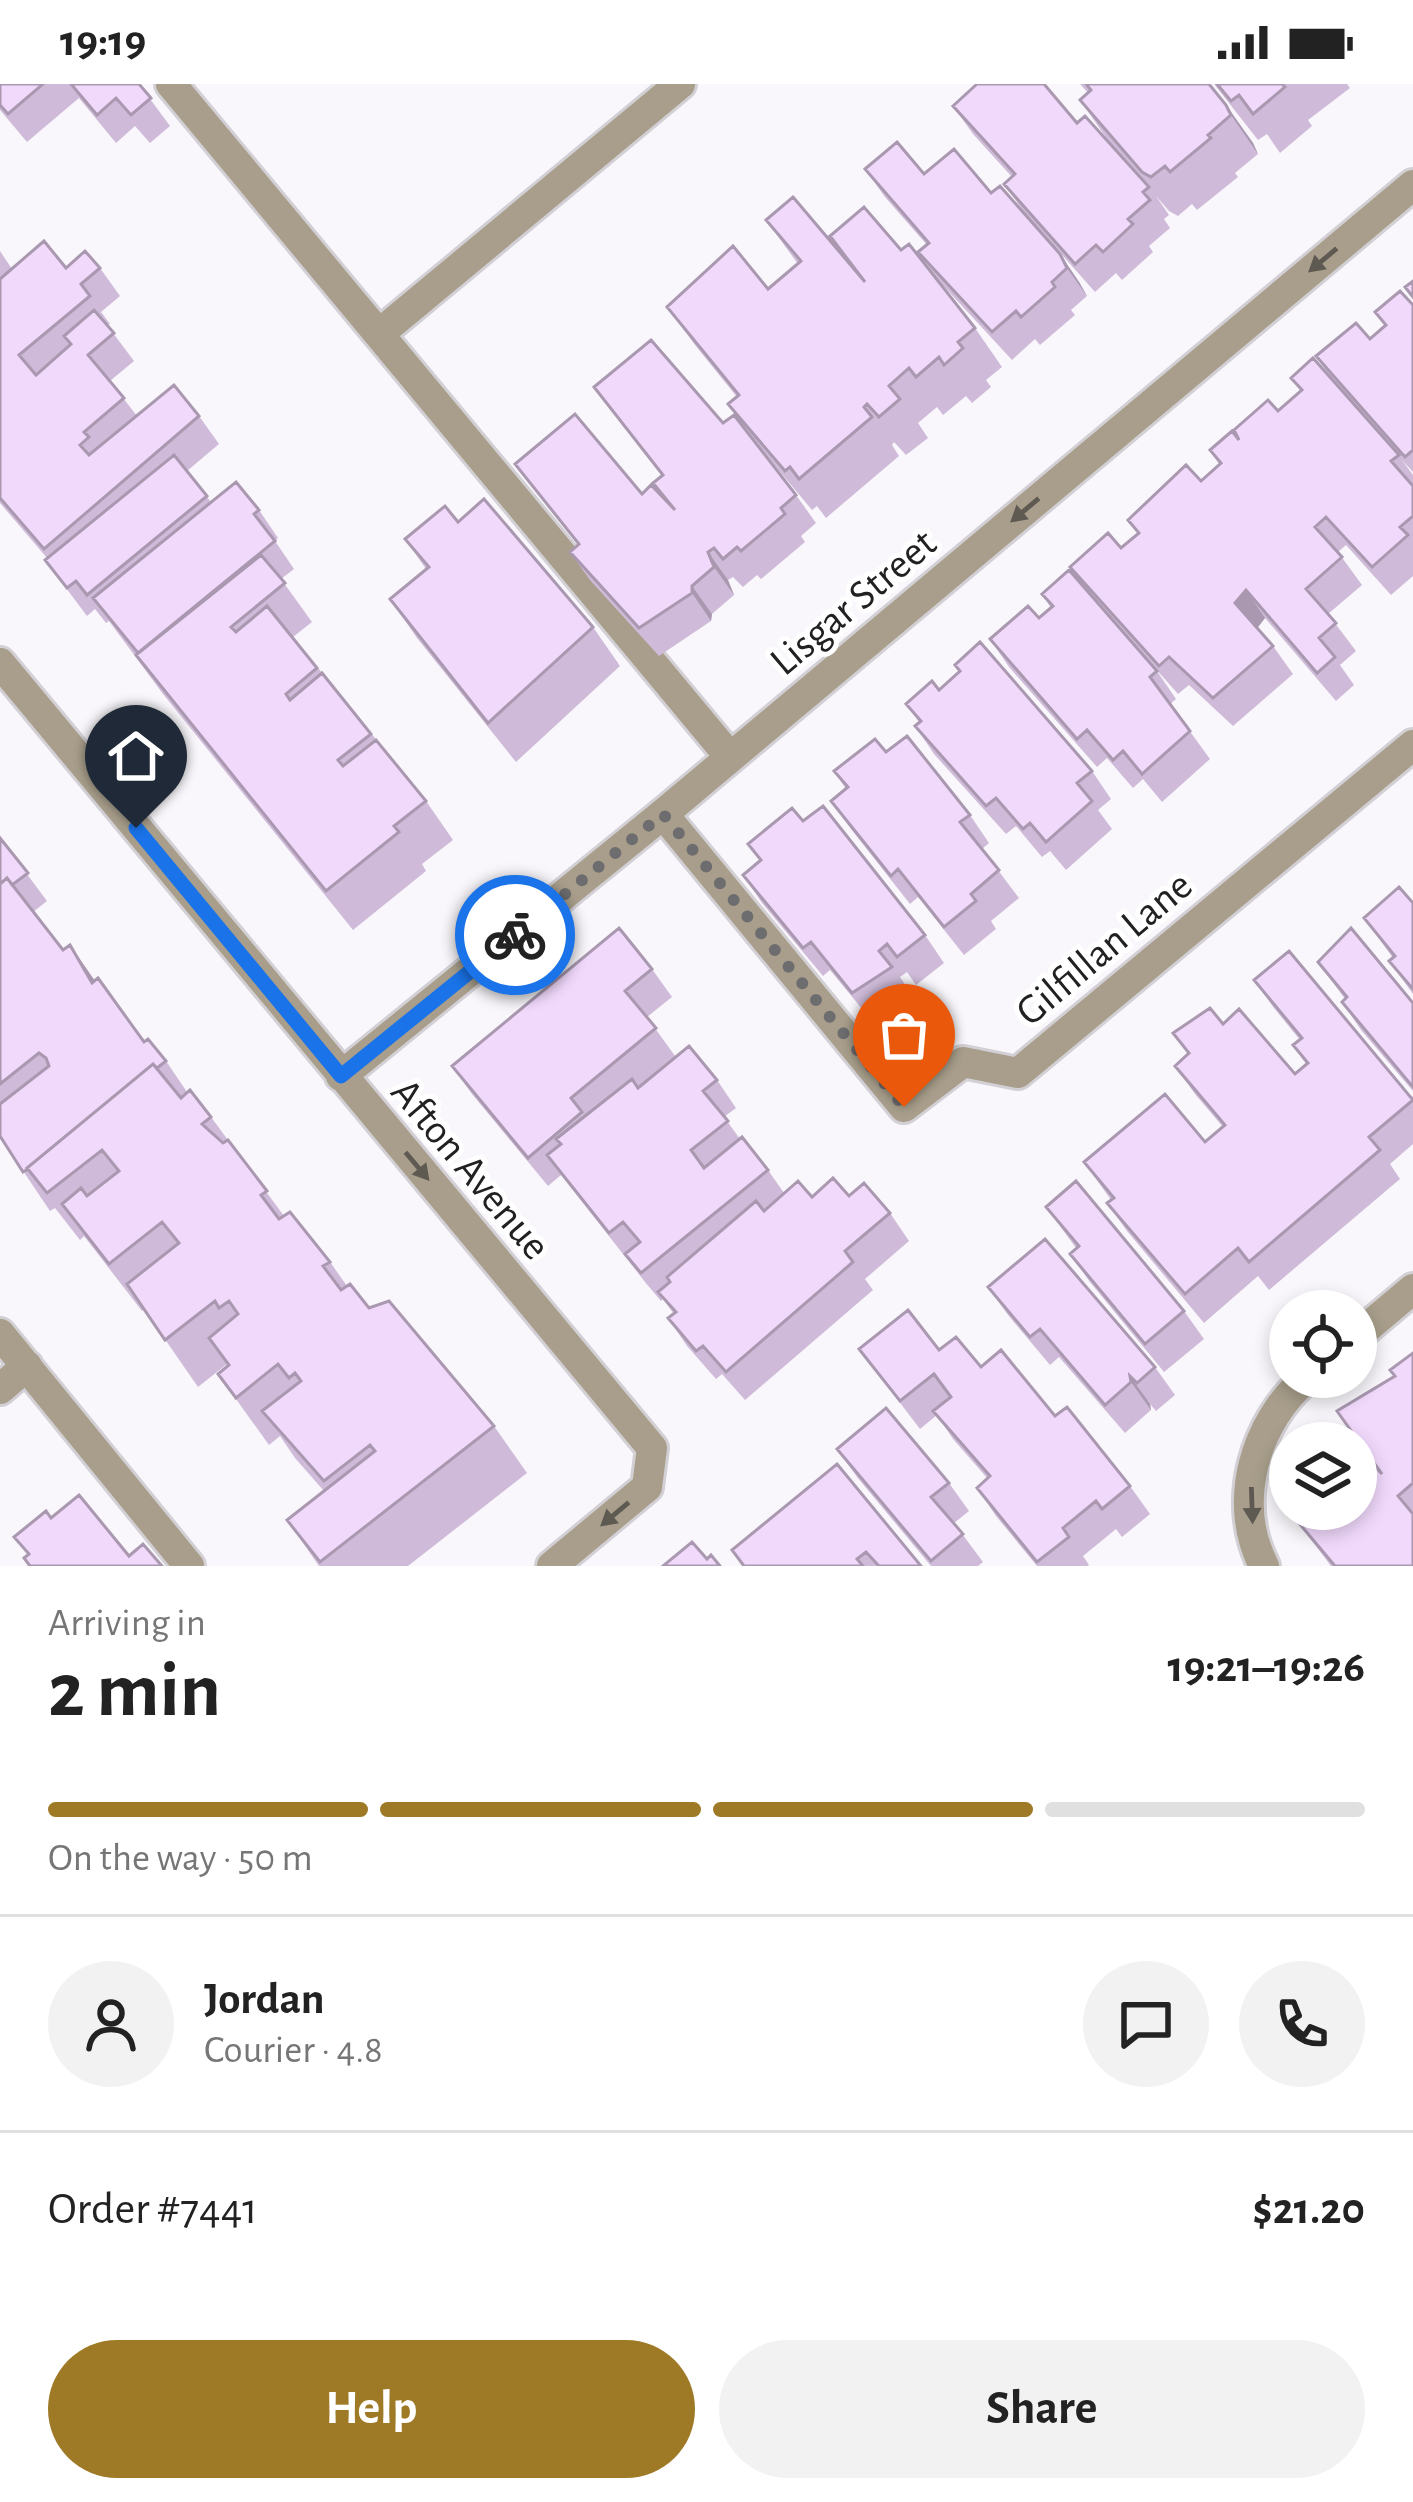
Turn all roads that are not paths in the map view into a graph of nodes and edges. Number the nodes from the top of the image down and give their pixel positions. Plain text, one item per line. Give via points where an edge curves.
1 (171, 84) edge
2 (680, 84) edge
3 (1413, 184) edge
4 (379, 334) junction
5 (6, 684) edge
6 (1413, 745) edge
7 (730, 757) junction
8 (663, 814) junction
9 (341, 1076) junction
10 (1413, 1289) edge
11 (1377, 1319) edge
12 (0, 1334) edge
13 (27, 1366) junction
14 (0, 1389) edge
15 (1283, 1398) edge
16 (189, 1566) edge
17 (552, 1566) edge
18 (1264, 1566) edge

1 - 4 street
2 - 4 street
3 -> 7 street, Lisgar Street
4 - 7 street
5 - 9 street, Afton Avenue
6 - 8 street, Gilfillan Lane via 1018,1072 963,1061 904,1107
7 - 8 street, Lisgar Street
8 - 9 street, Lisgar Street
9 -> 17 street, Afton Avenue via 652,1448 646,1487
10 - 11 street
12 - 13 street
13 - 14 street
13 - 16 street
15 -> 18 street via 1263,1430 1252,1474 1249,1509

